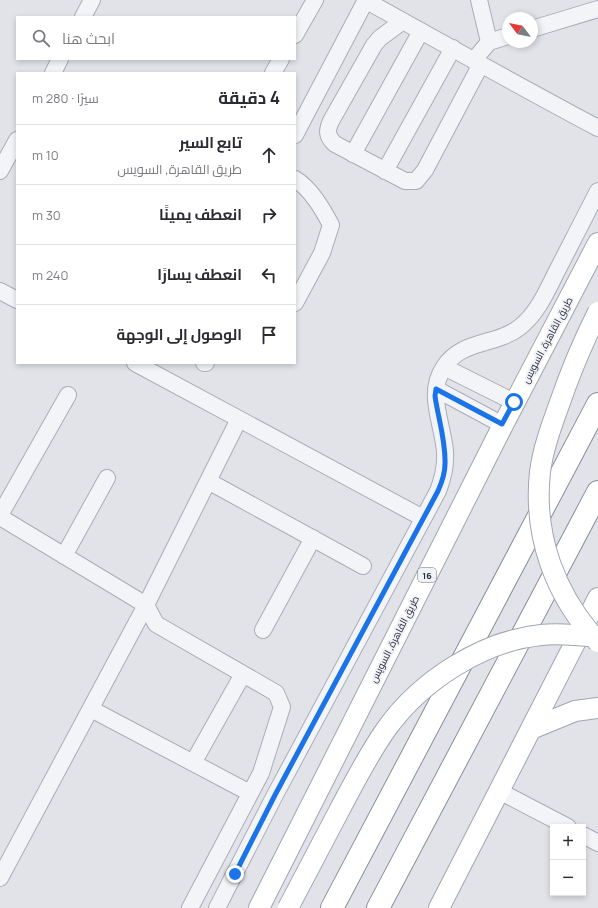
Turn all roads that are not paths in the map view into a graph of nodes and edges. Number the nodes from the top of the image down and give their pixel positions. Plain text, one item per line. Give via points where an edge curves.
1 (92, 0) edge
2 (315, 0) edge
3 (365, 0) edge
4 (479, 0) edge
5 (598, 9) edge
6 (84, 16) edge
7 (403, 21) junction
8 (538, 27) edge
9 (421, 31) junction
10 (296, 33) edge
11 (502, 38) edge
12 (488, 42) junction
13 (453, 48) junction
14 (60, 60) edge
15 (280, 60) edge
16 (478, 62) junction
17 (54, 72) edge
18 (274, 72) edge
19 (598, 128) edge
20 (296, 133) edge
21 (16, 142) edge
22 (353, 154) junction
23 (0, 171) edge
24 (386, 171) junction
25 (296, 179) edge
26 (598, 191) edge
27 (598, 243) edge
28 (0, 291) edge
29 (16, 299) edge
30 (296, 301) edge
31 (598, 312) edge
32 (137, 364) edge
33 (444, 367) junction
34 (436, 389) junction
35 (68, 395) dead end
36 (514, 402) junction
37 (598, 404) edge
38 (239, 419) junction
39 (502, 424) junction
40 (107, 478) dead end
41 (208, 480) junction
42 (598, 492) edge
43 (0, 516) edge
44 (423, 518) junction
45 (313, 538) junction
46 (64, 556) junction
47 (363, 566) dead end
48 (598, 598) edge
49 (146, 605) junction
50 (263, 630) dead end
51 (598, 637) edge
52 (598, 642) edge
53 (243, 674) junction
54 (598, 708) edge
55 (91, 709) junction
56 (531, 729) junction
57 (193, 763) junction
58 (499, 790) junction
59 (250, 793) junction
60 (562, 824) edge
61 (586, 837) edge
62 (598, 843) edge
63 (0, 878) edge
64 (190, 908) edge
65 (217, 908) edge
66 (259, 908) edge
67 (288, 908) edge
68 (332, 908) edge
69 (378, 908) edge
70 (439, 908) edge

1 - 6 lane
2 - 10 lane
3 - 7 lane
3 - 20 lane
4 - 12 lane
5 - 8 lane
7 - 9 lane
7 - 22 lane via 374,45 327,129 331,140
9 - 13 lane
9 - 22 lane
11 - 12 lane
12 - 16 lane
13 - 16 lane
13 - 24 lane
14 - 17 lane
15 - 18 lane
16 - 19 lane
16 - 24 lane via 420,177 416,181 405,181
21 - 23 lane
22 - 24 lane
25 - 30 lane via 322,209 331,224 322,254
26 - 33 lane via 541,303 528,321 509,334 467,347 454,355
27 - 36 main road, طريق القاهرة, السويس / 16
28 - 29 lane
31 - 52 main road, bridge via 572,368 552,424 540,471 539,490 541,528 550,565 566,599
32 - 38 lane
33 - 34 lane
33 - 36 lane
34 - 39 lane
34 - 44 lane via 445,465 438,491
35 - 43 lane
36 - 39 main road, طريق القاهرة, السويس / 16
37 - 68 highway
38 - 41 lane
38 - 44 lane
39 - 66 main road, طريق القاهرة, السويس / 16
40 - 46 lane
41 - 45 lane
41 - 49 lane
42 - 69 highway
43 - 46 lane
44 - 65 lane via 278,788
45 - 47 lane
45 - 50 lane
46 - 49 lane
48 - 56 main road
49 - 53 lane via 156,624
49 - 55 lane
51 - 67 main road, bridge via 541,635 521,639 482,652 429,684 400,712 364,764
53 - 57 lane
53 - 59 lane via 276,693 282,707 261,773
54 - 56 main road via 563,714
55 - 57 lane
55 - 63 lane
56 - 58 main road
57 - 59 lane
58 - 60 lane
58 - 70 main road
59 - 64 lane
61 - 62 lane

